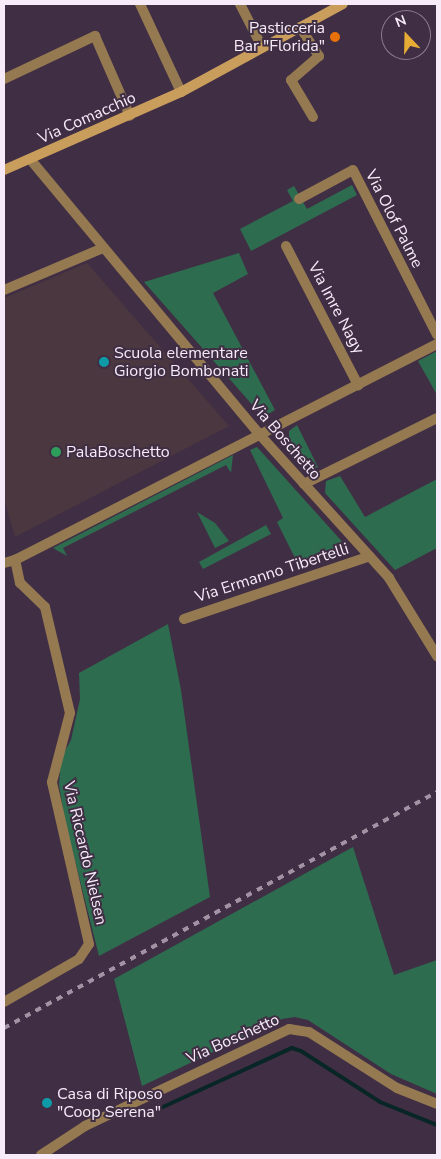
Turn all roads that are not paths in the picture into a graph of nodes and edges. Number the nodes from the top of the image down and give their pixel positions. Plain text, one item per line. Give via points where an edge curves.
1 (140, 4) edge
2 (240, 4) edge
3 (343, 4) edge
4 (300, 27) junction
5 (262, 47) junction
6 (4, 79) edge
7 (181, 92) junction
8 (130, 116) junction
9 (313, 118) dead end
10 (30, 159) junction
11 (4, 170) edge
12 (299, 199) dead end
13 (286, 246) dead end
14 (103, 248) junction
15 (4, 290) edge
16 (437, 334) edge
17 (437, 344) edge
18 (358, 384) junction
19 (437, 418) edge
20 (260, 435) junction
21 (304, 484) junction
22 (370, 556) junction
23 (15, 560) junction
24 (4, 563) edge
25 (184, 619) dead end
26 (437, 656) edge
27 (4, 1002) edge
28 (437, 1104) edge
29 (41, 1155) edge

1 - 7 street
2 - 5 street
3 - 4 main road, Via Comacchio
4 - 5 main road, Via Comacchio
4 - 9 street via 319,56 291,80
5 - 7 main road, Via Comacchio
6 - 8 street via 95,36
7 - 8 main road, Via Comacchio
8 - 10 main road, Via Comacchio
10 - 11 main road, Via Comacchio
10 - 14 street, Via Boschetto
12 - 16 street, Via Olof Palme via 353,170
13 - 18 street, Via Imre Nagy
14 - 15 street
14 - 20 street, Via Boschetto
17 - 18 street
18 - 20 street
19 - 21 street
20 - 21 street, Via Boschetto
20 - 23 street
21 - 22 street, Via Boschetto
22 - 25 street, Via Ermanno Tibertelli
22 - 26 street, Via Boschetto via 401,595
23 - 24 street
23 - 27 street, Via Riccardo Nielsen via 20,583 45,606 70,713 52,782 89,944 79,960
28 - 29 street, Via Boschetto via 397,1088 308,1032 289,1029 78,1130

